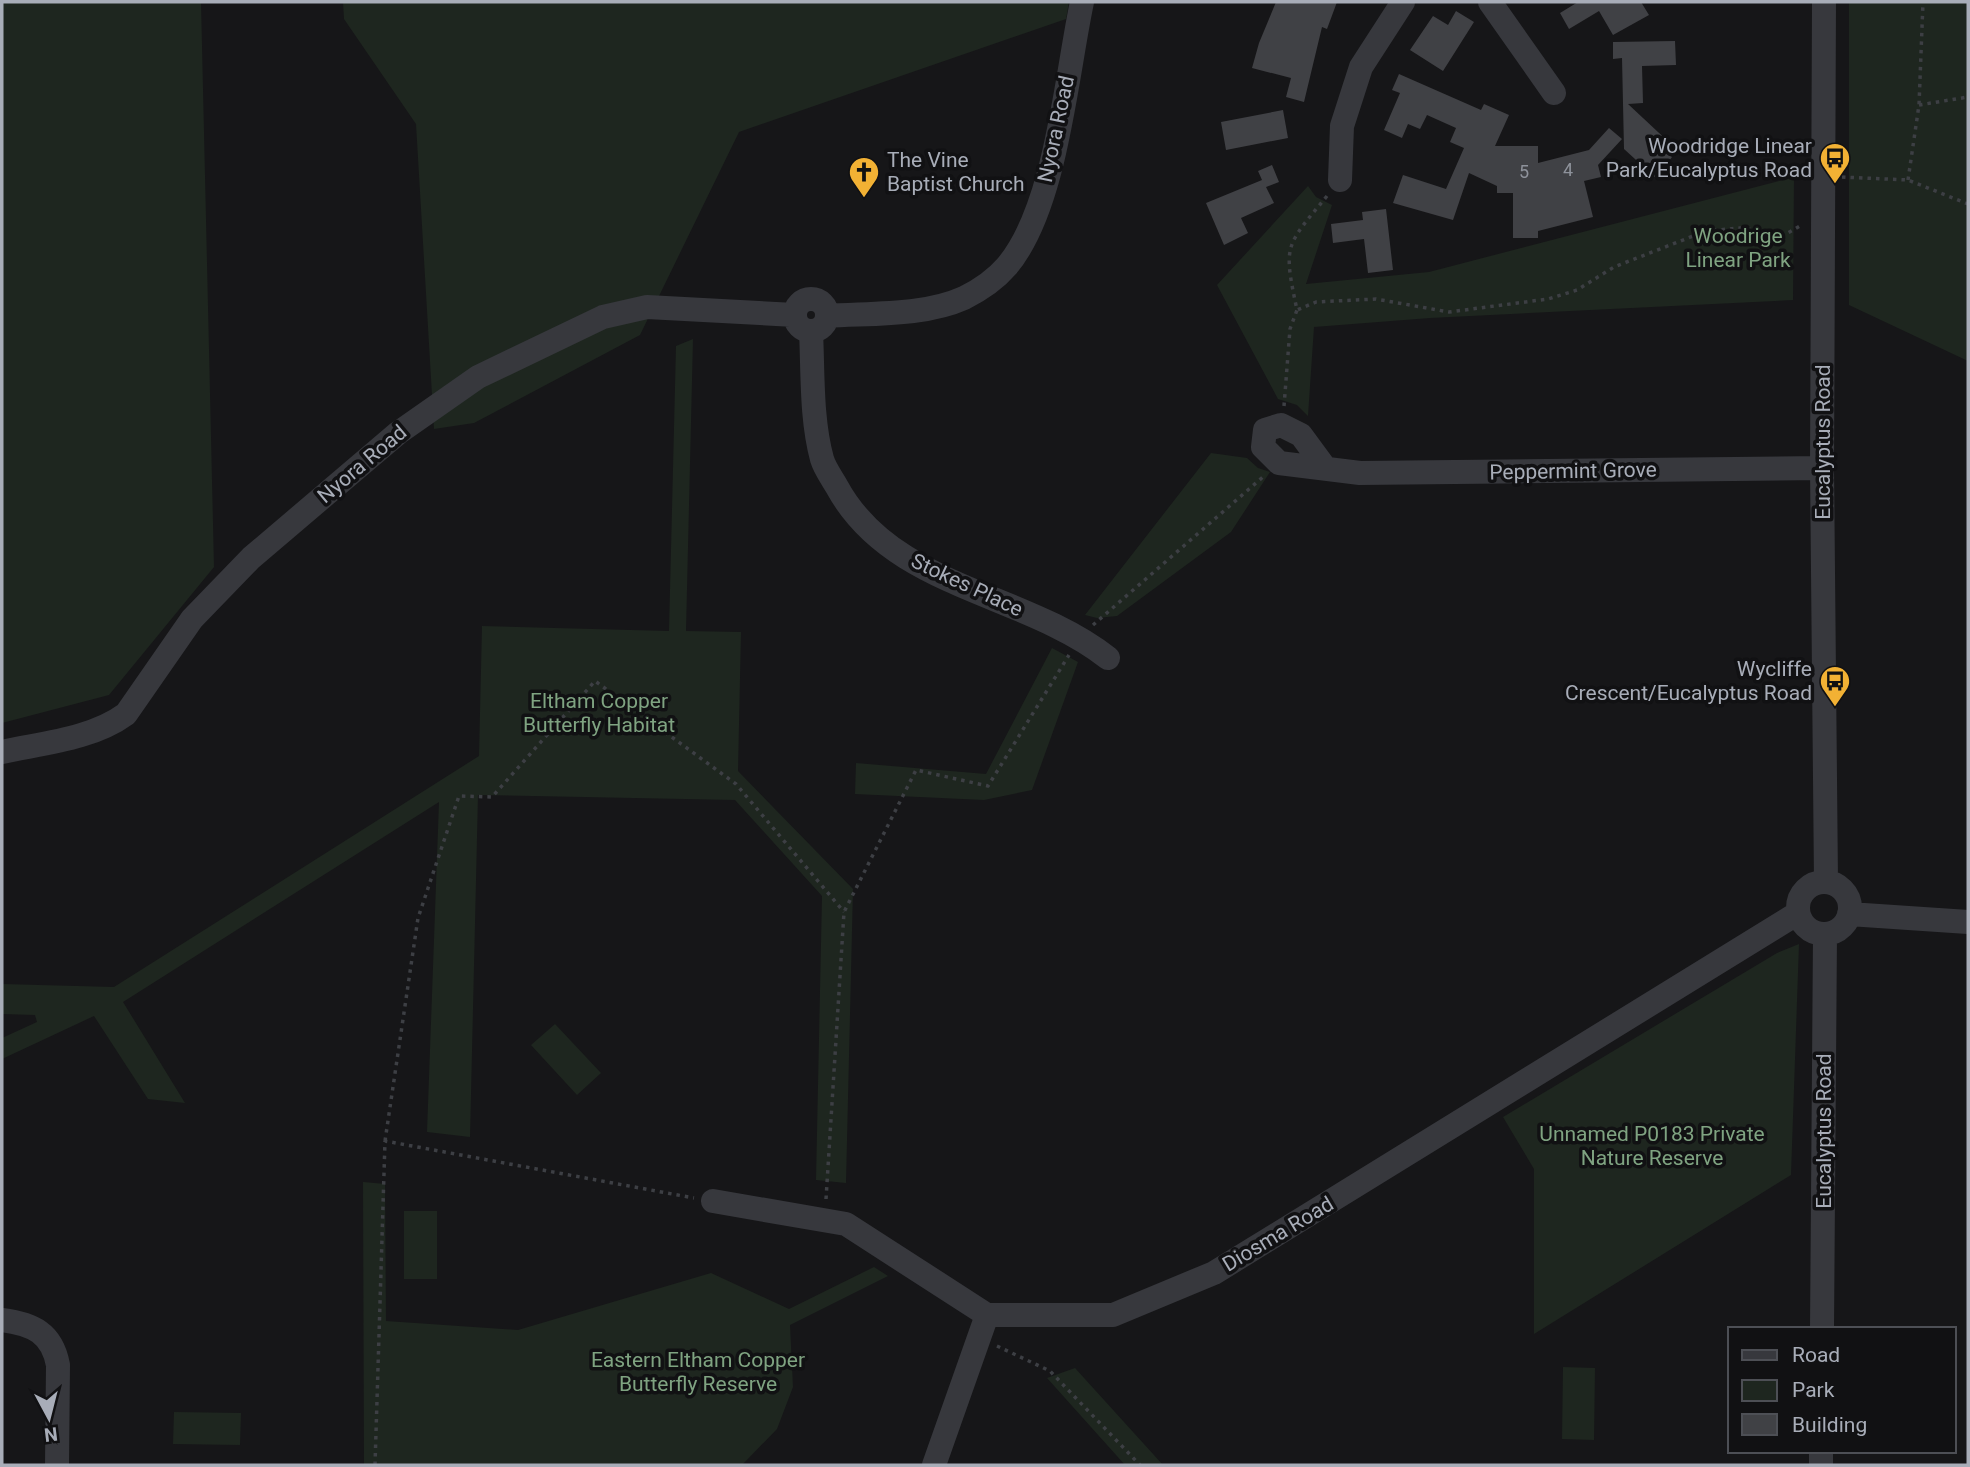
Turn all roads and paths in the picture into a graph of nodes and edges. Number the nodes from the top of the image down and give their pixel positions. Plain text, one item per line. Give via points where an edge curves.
1 (1082, 2) edge
2 (1403, 2) edge
3 (1490, 2) edge
4 (1824, 2) edge
5 (1923, 2) edge
6 (1554, 93) dead end
7 (1968, 97) edge
8 (1919, 105) junction
9 (1823, 177) junction
10 (1340, 180) joint
11 (1908, 180) junction
12 (1968, 204) edge
13 (1801, 222) dead end
14 (1297, 310) junction
15 (811, 321) junction
16 (1281, 425) junction
17 (1279, 463) junction
18 (1822, 468) junction
19 (1326, 469) junction
20 (1080, 636) junction
21 (1108, 658) dead end
22 (2, 752) edge
23 (1826, 882) junction
24 (844, 912) junction
25 (1798, 913) junction
26 (1849, 914) junction
27 (1968, 922) edge
28 (1825, 934) junction
29 (385, 1141) junction
30 (713, 1201) joint
31 (824, 1221) junction
32 (988, 1315) junction
33 (2, 1320) edge
34 (1822, 1327) edge
35 (57, 1465) edge
36 (375, 1465) edge
37 (934, 1465) edge
38 (1140, 1465) edge

1 - 15 street, Nyora Road via 1047,180 1022,245 1007,267 988,285 942,305
2 - 10 street via 1362,67 1342,126
3 - 6 street
4 - 9 street, Eucalyptus Road
5 - 8 path
7 - 8 path
8 - 11 path
9 - 11 path
9 - 18 street, Eucalyptus Road
10 - 14 path via 1289,246
11 - 12 path
13 - 14 path via 1798,230 1786,234 1740,228 1706,231 1548,299 1449,312 1376,299 1316,302
14 - 16 path via 1290,329
15 - 20 street, Stokes Place via 822,461 868,531 918,566
15 - 22 street, Nyora Road via 647,307 603,317 478,377 398,433 251,558 192,619 126,714 111,725
16 - 17 street via 1265,430 1263,447
16 - 19 street via 1301,435
17 - 19 street, Peppermint Grove
17 - 20 path
18 - 19 street, Peppermint Grove via 1360,473
18 - 23 street, Eucalyptus Road
20 - 21 street, Stokes Place
20 - 24 path via 988,786 916,771
23 - 25 street via 1805,891
23 - 26 street via 1842,889
24 - 29 path via 736,784 595,681 492,797 459,796 418,918
24 - 31 path
25 - 28 street via 1811,930
25 - 32 street, Diosma Road via 1214,1273 1113,1315
26 - 27 street
26 - 28 street via 1840,928
28 - 34 street, Eucalyptus Road
29 - 30 path
29 - 36 path
30 - 31 street
31 - 32 street via 846,1224
32 - 37 street
32 - 38 path via 994,1345 1050,1371
33 - 35 street via 27,1323 47,1336 55,1350

